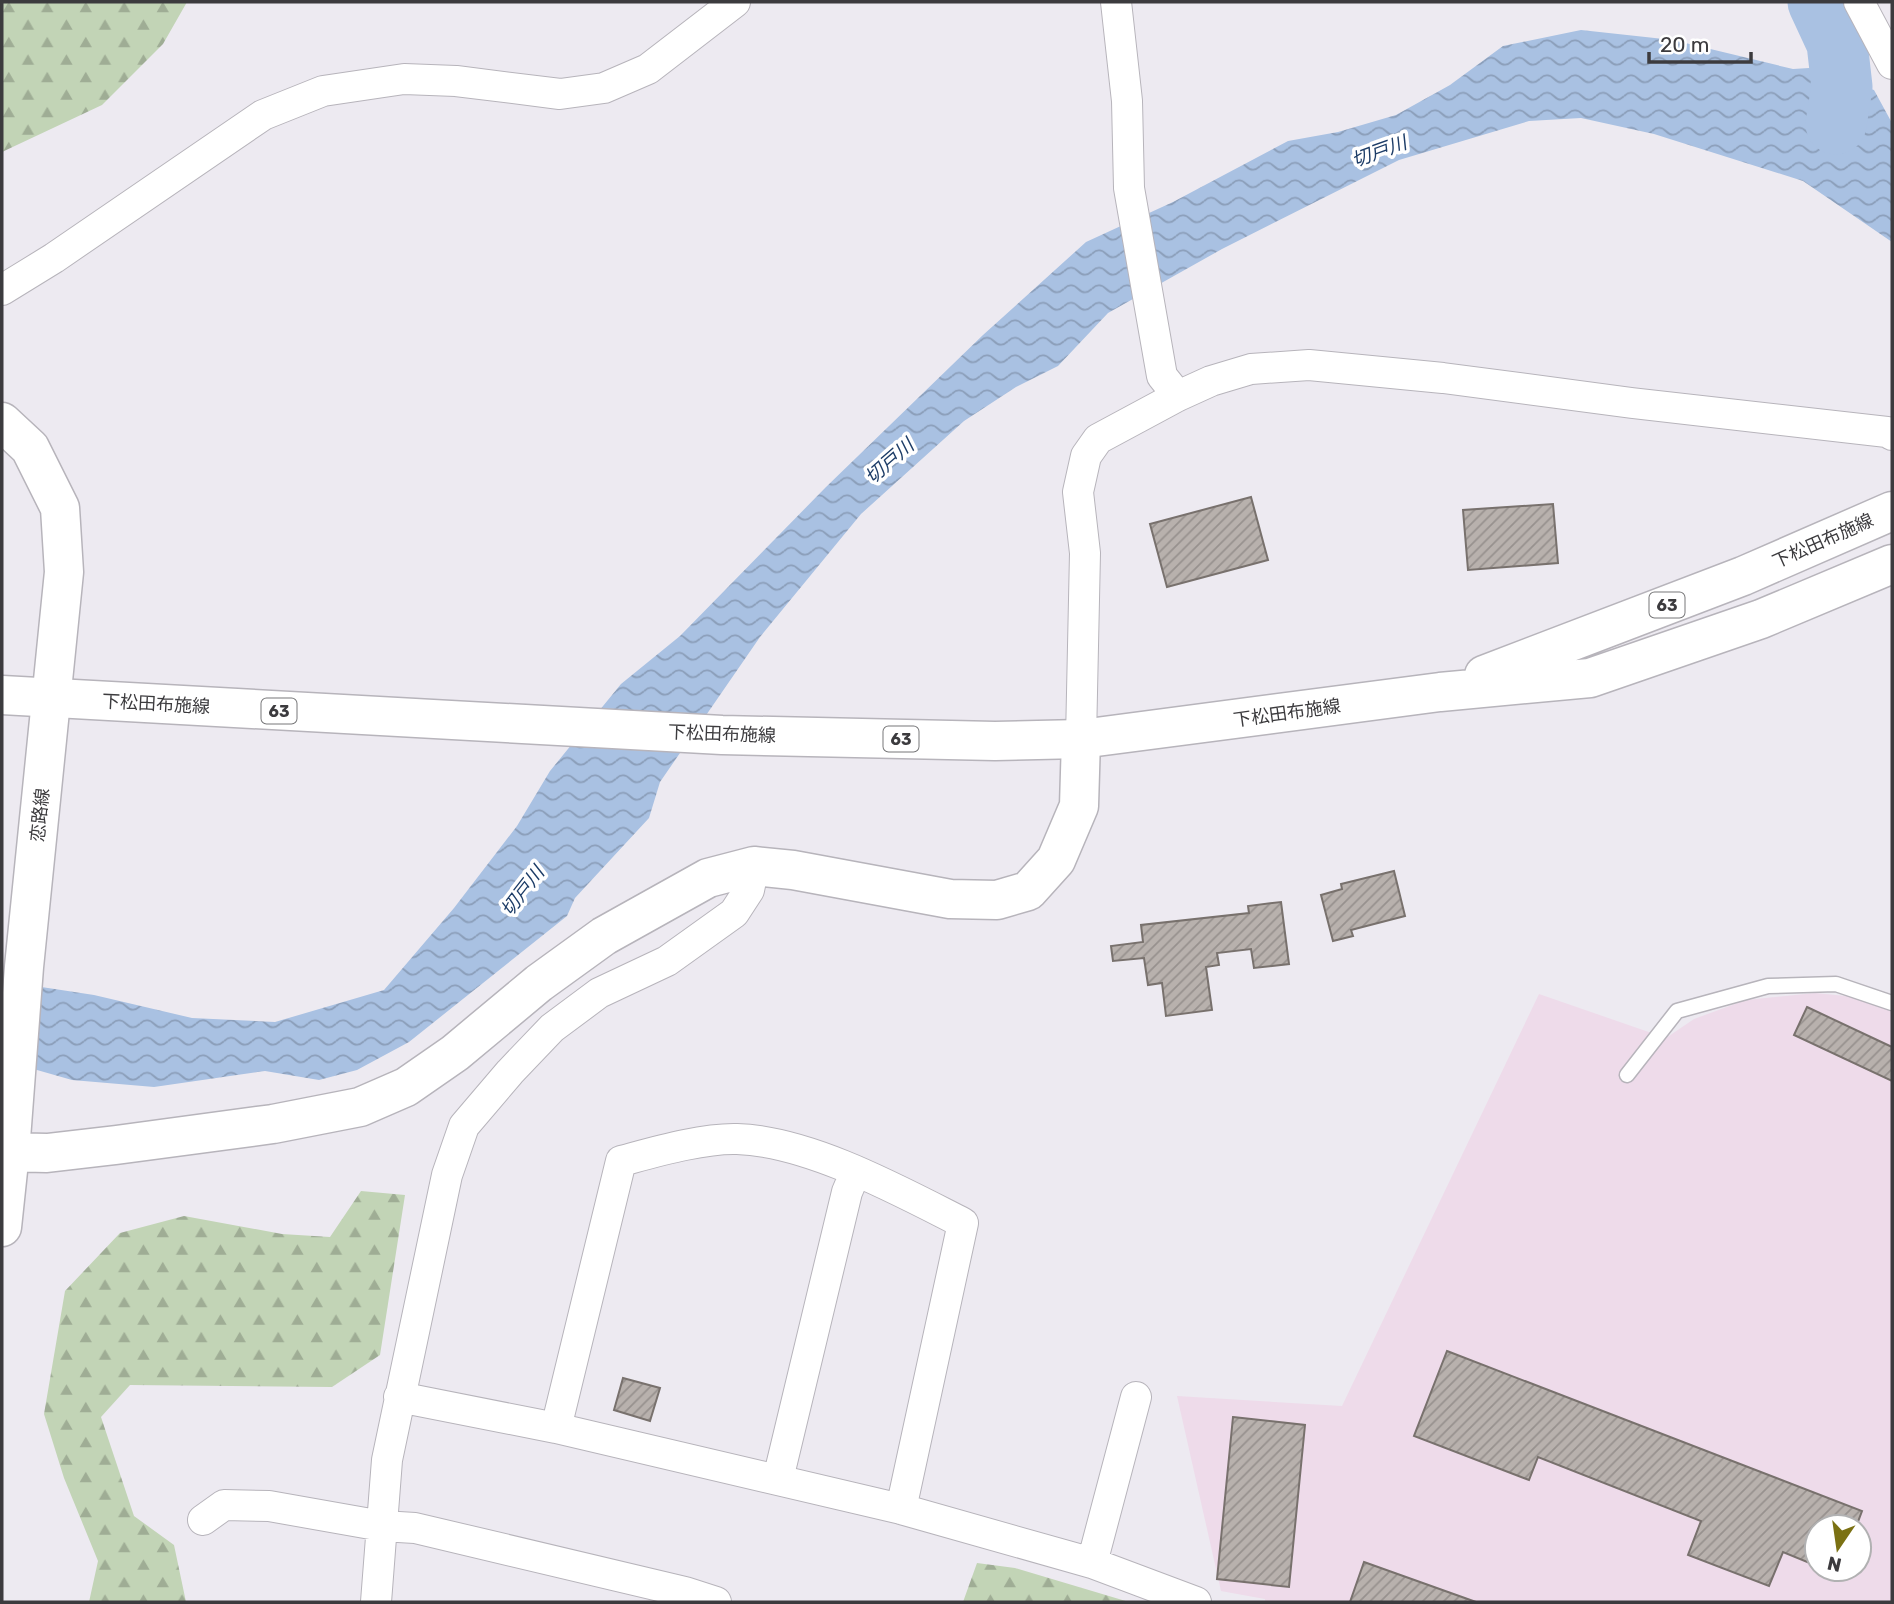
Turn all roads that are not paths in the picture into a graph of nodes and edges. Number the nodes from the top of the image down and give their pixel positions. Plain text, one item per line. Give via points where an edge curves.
1 (734, 2) edge
2 (1116, 2) edge
3 (1859, 2) edge
4 (1892, 64) edge
5 (2, 290) edge
6 (1178, 396) junction
7 (2, 422) edge
8 (1892, 435) edge
9 (1889, 519) edge
10 (1892, 564) edge
11 (1440, 692) junction
12 (2, 695) edge
13 (52, 698) junction
14 (1081, 739) junction
15 (754, 866) junction
16 (1892, 1003) edge
17 (1627, 1075) dead end
18 (6, 1152) edge
19 (856, 1171) junction
20 (2, 1227) edge
21 (399, 1397) junction
22 (1136, 1397) dead end
23 (556, 1428) junction
24 (778, 1479) junction
25 (901, 1509) junction
26 (203, 1520) dead end
27 (382, 1526) junction
28 (1092, 1563) junction
29 (376, 1602) edge
30 (716, 1602) edge
31 (1196, 1602) edge

1 - 5 street via 648,69 604,88 560,94 404,79 323,91 287,105 262,115
2 - 6 street via 1127,101 1131,201 1162,376
3 - 4 street
6 - 8 street via 1251,369 1309,365
6 - 14 street via 1098,439 1086,456 1078,492 1085,554
7 - 13 main road, 恋路線 via 30,448 60,508 64,572
9 - 11 main road, 下松田布施線 / 63
10 - 11 main road, 下松田布施線 / 63 via 1761,619 1590,678
11 - 14 main road, 下松田布施線 / 63
12 - 13 main road, 下松田布施線 / 63
13 - 14 main road, 下松田布施線 / 63 via 722,735
13 - 18 main road, 恋路線
14 - 15 main road via 1079,806 1056,860 1028,891 997,900 950,899
15 - 18 main road via 708,878 604,936 539,982 455,1053 406,1087 359,1107 273,1124 116,1145 47,1153
15 - 21 street via 749,890 734,913 667,961 599,993 552,1028 464,1126 447,1175
16 - 17 lane via 1836,984 1768,986 1677,1011
18 - 20 main road, 恋路線
19 - 23 street via 778,1144 736,1139 621,1161
19 - 24 street via 847,1192
19 - 25 street via 963,1223
21 - 23 street
21 - 27 street via 387,1460
22 - 28 street
23 - 24 street
24 - 25 street
25 - 28 street
26 - 27 street via 225,1505 269,1506
27 - 29 street
27 - 30 street via 415,1528
28 - 31 street

